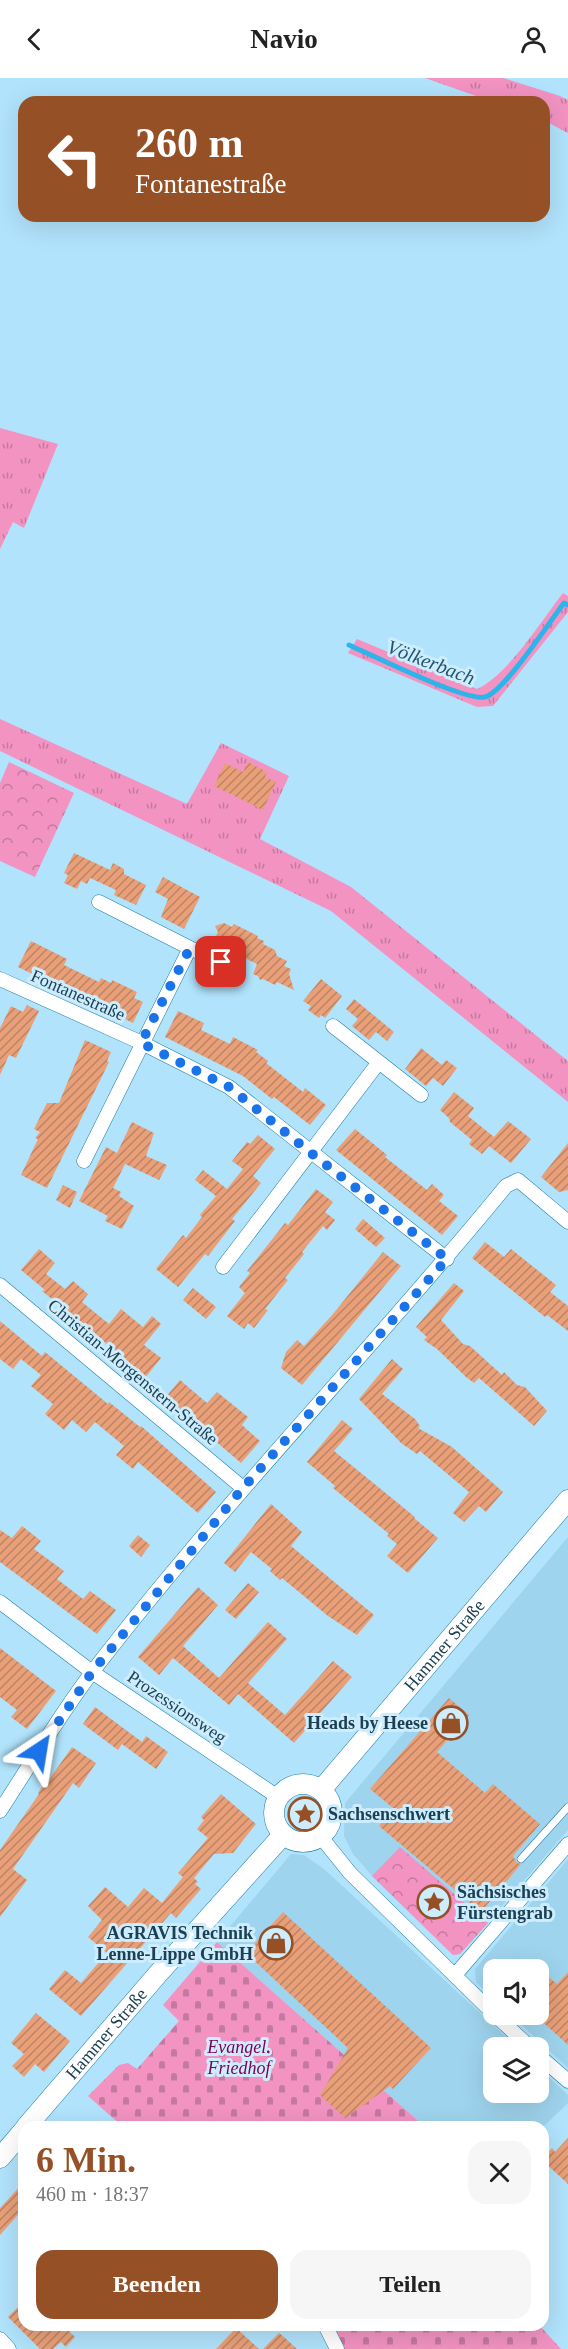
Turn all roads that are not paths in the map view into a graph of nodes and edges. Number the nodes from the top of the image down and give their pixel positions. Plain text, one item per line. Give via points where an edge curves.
1 (99, 903) dead end
2 (190, 948) junction
3 (236, 970) dead end
4 (0, 979) edge
5 (333, 1026) dead end
6 (141, 1043) junction
7 (379, 1062) junction
8 (420, 1095) dead end
9 (311, 1153) junction
10 (84, 1161) dead end
11 (568, 1221) edge
12 (447, 1259) junction
13 (223, 1267) dead end
14 (0, 1285) edge
15 (243, 1488) junction
16 (568, 1500) edge
17 (0, 1602) edge
18 (92, 1672) junction
19 (321, 1790) junction
20 (278, 1797) junction
21 (568, 1807) edge
22 (0, 1811) edge
23 (283, 1835) junction
24 (321, 1837) junction
25 (568, 1844) edge
26 (520, 1859) dead end
27 (455, 1975) junction
28 (483, 2003) edge
29 (506, 2025) edge
30 (519, 2037) edge
31 (549, 2065) edge
32 (568, 2081) edge
33 (31, 2121) edge
34 (18, 2136) edge
35 (0, 2158) edge
36 (328, 2331) edge
37 (0, 2339) edge
38 (9, 2349) edge
39 (337, 2349) edge

1 - 2 street
2 - 3 street
2 - 6 street
4 - 6 street, Fontanestraße
5 - 7 street
6 - 9 street, Fontanestraße via 229,1087
6 - 10 street
7 - 8 street
7 - 9 street
9 - 12 street, Fontanestraße
9 - 13 street
11 - 12 street via 518,1180 506,1186
12 - 15 street
14 - 15 street, Christian-Morgenstern-Straße
15 - 18 street
16 - 19 main road, Hammer Straße
17 - 18 street, Prozessionsweg
18 - 20 street, Prozessionsweg
18 - 22 street
19 - 20 main road via 302,1784 292,1786
19 - 24 main road via 332,1814 331,1824
20 - 23 main road via 274,1819
21 - 26 lane
23 - 24 main road via 301,1843
23 - 33 main road, Hammer Straße
24 - 27 street via 350,1873
25 - 27 street
27 - 28 street
29 - 30 street
31 - 32 street
34 - 35 main road, Hammer Straße
36 - 39 street
37 - 38 street

